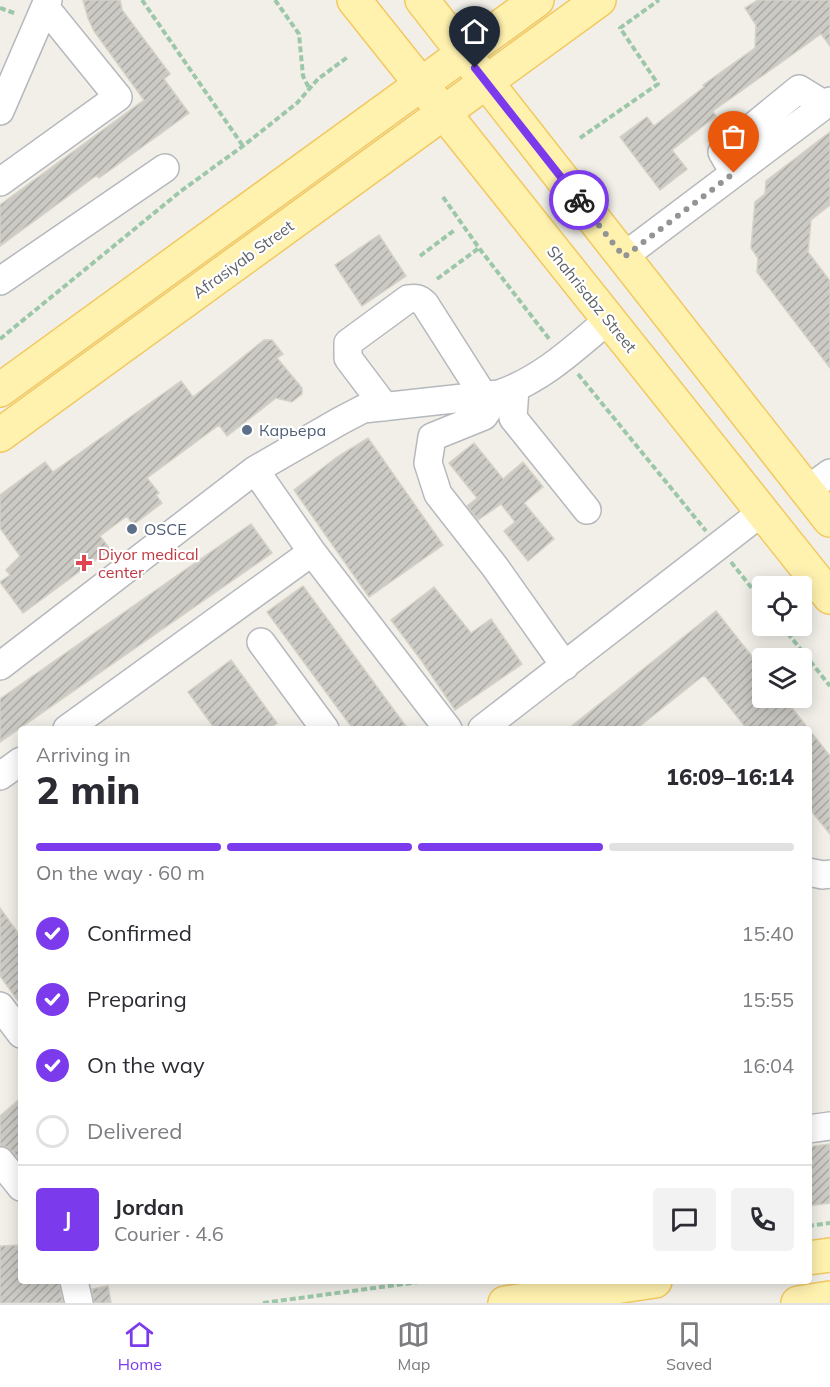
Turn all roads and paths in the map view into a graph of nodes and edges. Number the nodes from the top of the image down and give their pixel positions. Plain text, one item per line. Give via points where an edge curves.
1 (142, 0) edge
2 (275, 0) edge
3 (354, 0) edge
4 (422, 0) edge
5 (537, 0) edge
6 (599, 0) edge
7 (659, 0) edge
8 (46, 4) edge
9 (464, 53) junction
10 (349, 56) dead end
11 (486, 82) junction
12 (421, 84) junction
13 (309, 88) junction
14 (827, 103) edge
15 (0, 111) edge
16 (444, 113) junction
17 (580, 138) dead end
18 (243, 146) junction
19 (165, 168) dead end
20 (0, 182) edge
21 (442, 197) dead end
22 (456, 229) dead end
23 (479, 248) junction
24 (420, 256) dead end
25 (624, 257) junction
26 (437, 279) dead end
27 (0, 281) edge
28 (608, 320) junction
29 (0, 339) edge
30 (564, 357) junction
31 (0, 390) edge
32 (499, 392) junction
33 (385, 407) junction
34 (0, 435) edge
35 (255, 470) junction
36 (818, 482) edge
37 (587, 510) dead end
38 (762, 512) junction
39 (830, 520) edge
40 (719, 547) junction
41 (312, 552) junction
42 (752, 588) edge
43 (830, 597) edge
44 (790, 636) edge
45 (261, 642) dead end
46 (0, 666) edge
47 (565, 666) junction
48 (830, 686) edge
49 (72, 726) edge
50 (323, 726) edge
51 (446, 726) edge
52 (486, 726) edge
53 (18, 763) edge
54 (0, 776) edge
55 (812, 873) edge
56 (830, 874) edge
57 (0, 1006) edge
58 (18, 1030) edge
59 (830, 1126) edge
60 (812, 1129) edge
61 (0, 1161) edge
62 (13, 1189) edge
63 (830, 1223) edge
64 (812, 1225) edge
65 (830, 1255) edge
66 (812, 1257) edge
67 (75, 1284) edge
68 (404, 1284) edge
69 (627, 1284) edge
70 (830, 1298) edge
71 (79, 1303) edge
72 (263, 1303) edge
73 (505, 1303) edge
74 (798, 1303) edge

1 - 18 path
2 - 13 path via 299,34 303,76
3 - 12 main road, Shahrisabz Street
4 - 9 main road
5 - 9 main road
6 - 11 main road, Afrasiyab Street
7 - 17 path via 620,28 658,84
8 - 15 lane
8 - 20 lane via 118,97
9 - 11 main road
9 - 12 main road
10 - 13 path
11 - 16 main road, Afrasiyab Street
11 - 25 main road
12 - 16 main road, Shahrisabz Street
12 - 31 main road
13 - 18 path via 297,103
14 - 25 lane
16 - 28 main road, Shahrisabz Street
16 - 34 main road, Afrasiyab Street
18 - 29 path via 181,191
19 - 27 lane
21 - 23 path
22 - 24 path
23 - 26 path
23 - 30 path
25 - 36 main road
28 - 30 lane
28 - 38 main road, Shahrisabz Street
30 - 32 lane
30 - 40 path
32 - 33 lane
32 - 33 lane via 425,304 415,298 408,299 348,343 348,358
32 - 37 lane via 513,418
32 - 47 lane via 484,416 432,437 428,464 438,494
33 - 35 lane via 363,410
35 - 41 lane
35 - 46 lane
36 - 39 main road
38 - 40 lane
38 - 43 main road, Shahrisabz Street
40 - 42 path
40 - 47 lane
41 - 49 lane
41 - 51 lane
44 - 48 path
45 - 50 lane
47 - 52 lane
53 - 54 lane
55 - 56 lane
57 - 58 lane
59 - 60 lane
61 - 62 lane
63 - 64 path
65 - 66 main road
67 - 71 lane
68 - 72 path
69 - 73 main road
70 - 74 main road

